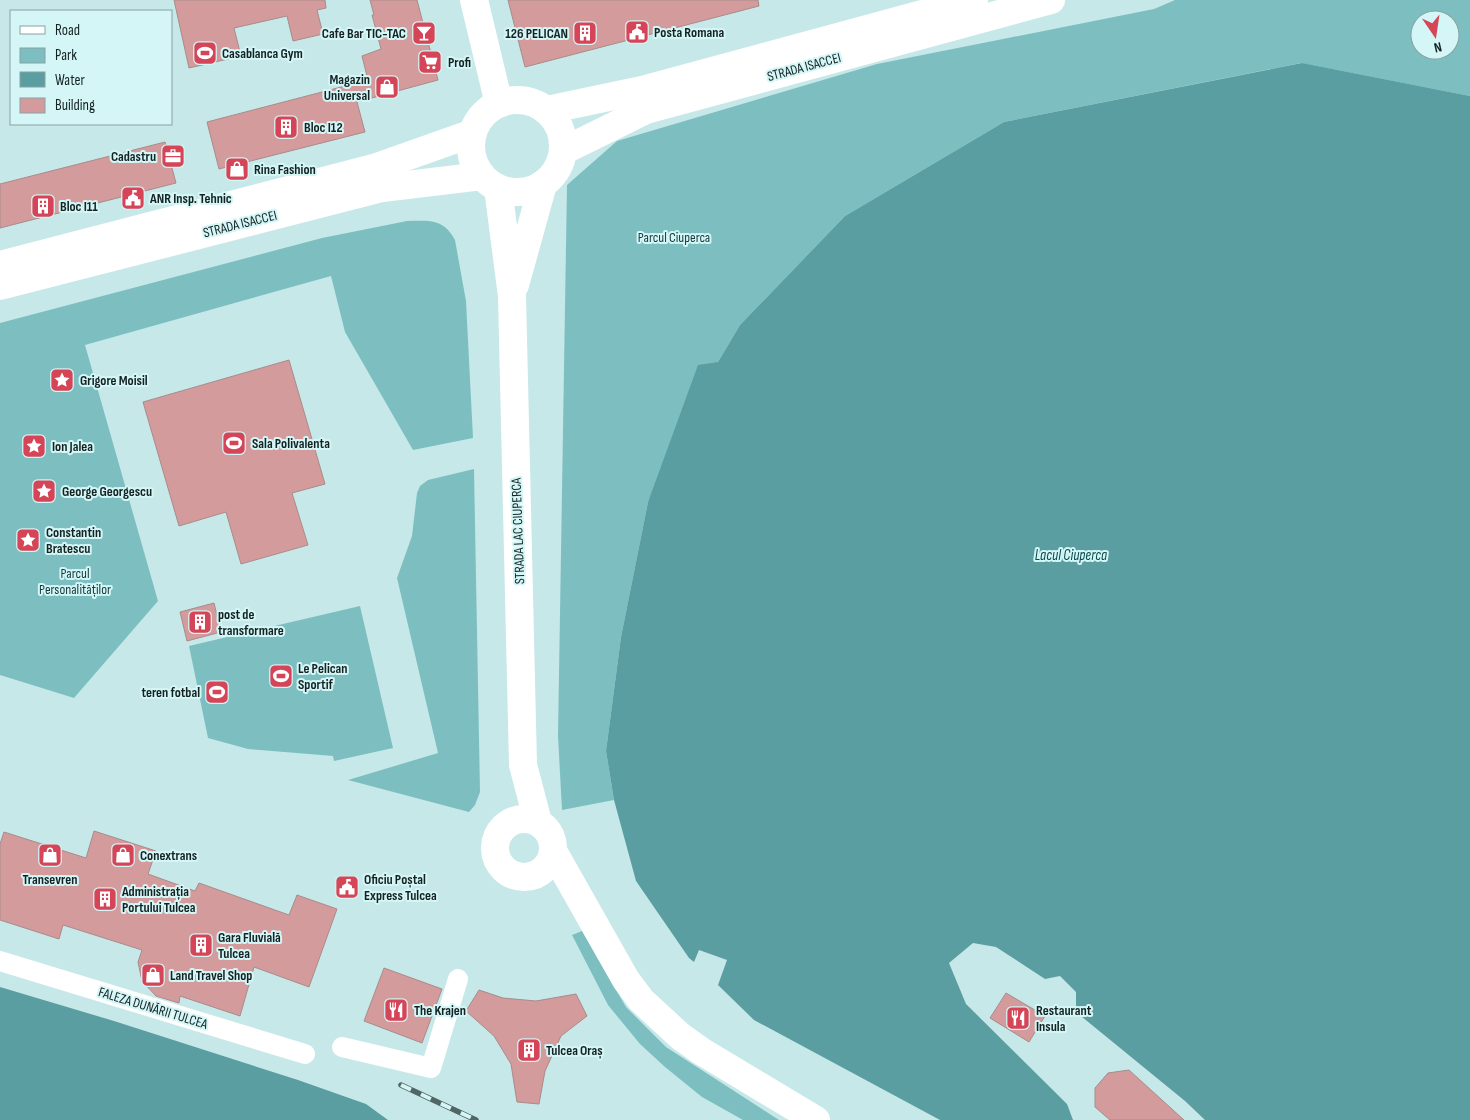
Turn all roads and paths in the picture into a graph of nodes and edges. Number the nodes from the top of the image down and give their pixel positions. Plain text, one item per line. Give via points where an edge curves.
1 (474, 0) edge
2 (974, 0) edge
3 (1051, 0) edge
4 (499, 104) junction
5 (547, 110) junction
6 (473, 133) junction
7 (563, 151) junction
8 (490, 182) junction
9 (543, 184) junction
10 (0, 266) edge
11 (0, 286) edge
12 (512, 296) junction
13 (524, 765) junction
14 (538, 822) junction
15 (509, 823) junction
16 (553, 851) junction
17 (538, 874) junction
18 (582, 902) junction
19 (0, 961) edge
20 (458, 979) dead end
21 (342, 1047) dead end
22 (306, 1054) dead end
23 (816, 1120) edge

1 - 4 main road
2 - 5 main road, STRADA ISACCEI via 642,90
3 - 7 main road, STRADA ISACCEI via 646,110
4 - 5 main road via 522,100
4 - 6 main road via 484,114
5 - 7 main road via 560,129
6 - 8 main road via 474,163
6 - 10 main road, STRADA ISACCEI via 377,167
7 - 9 main road via 560,164
8 - 9 main road, STRADA ISACCEI via 514,192 529,191
8 - 11 main road, STRADA ISACCEI via 382,188
8 - 12 main road, STRADA LAC CIUPERCA
9 - 12 main road, STRADA LAC CIUPERCA
12 - 13 main road, STRADA LAC CIUPERCA
13 - 14 main road, STRADA LAC CIUPERCA
13 - 15 main road, STRADA LAC CIUPERCA
14 - 15 main road via 518,819
14 - 16 main road via 550,834
15 - 17 main road via 502,828 494,844 500,864 517,877
16 - 17 main road via 546,868
16 - 18 main road
17 - 18 main road
18 - 23 main road via 626,980 663,1021 701,1051
19 - 22 street, FALEZA DUNĂRII TULCEA
20 - 21 street via 431,1068

